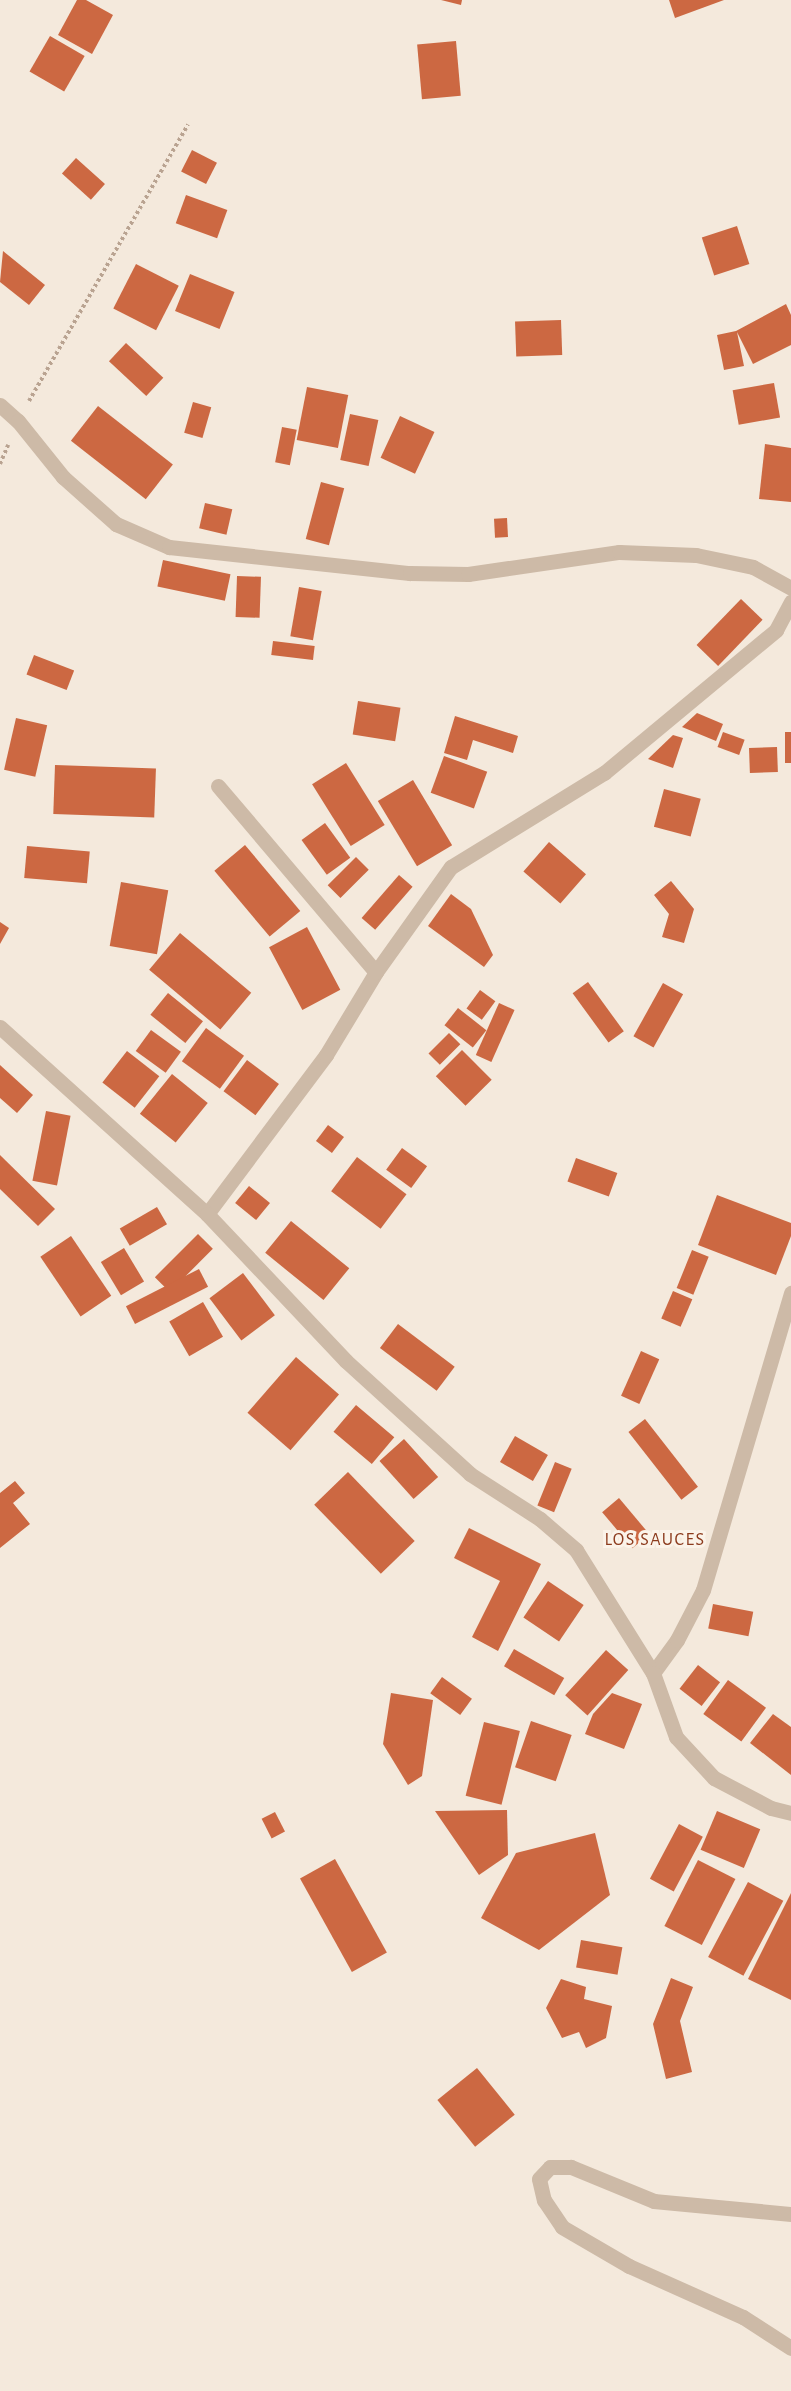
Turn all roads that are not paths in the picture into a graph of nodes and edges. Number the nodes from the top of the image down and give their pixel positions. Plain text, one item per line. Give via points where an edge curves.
1 (0, 405) edge
2 (791, 588) edge
3 (791, 602) edge
4 (218, 786) dead end
5 (376, 972) junction
6 (0, 1027) edge
7 (207, 1214) junction
8 (791, 1293) edge
9 (653, 1673) junction
10 (791, 1813) edge
11 (791, 2214) edge
12 (791, 2348) edge

1 - 2 street via 18,421 63,477 116,524 169,548 410,573 468,574 619,552 696,555 753,567
3 - 5 street via 776,630 604,773 451,867
4 - 5 street
5 - 7 street via 326,1055
6 - 7 street
7 - 9 street via 346,1361 470,1474 540,1519 576,1550
8 - 9 street via 702,1590 677,1640
9 - 10 street via 676,1737 714,1778 771,1808
11 - 12 street via 654,2200 571,2167 550,2167 539,2179 543,2200 562,2227 629,2266 743,2317

